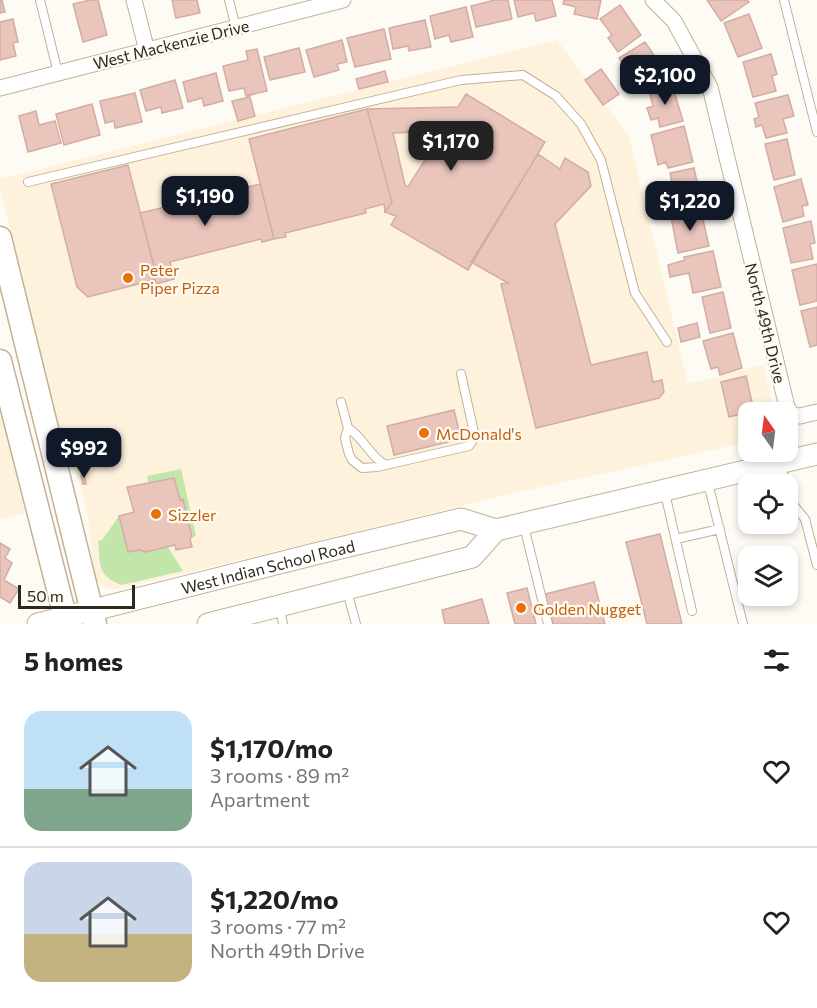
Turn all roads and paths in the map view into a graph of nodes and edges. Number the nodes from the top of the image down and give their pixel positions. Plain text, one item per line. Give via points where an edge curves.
1 (40, 0) edge
2 (134, 0) edge
3 (229, 0) edge
4 (343, 0) edge
5 (654, 0) edge
6 (784, 0) edge
7 (326, 2) edge
8 (236, 28) junction
9 (147, 51) junction
10 (58, 73) junction
11 (0, 88) edge
12 (817, 132) edge
13 (28, 182) dead end
14 (0, 238) edge
15 (667, 342) dead end
16 (0, 361) edge
17 (461, 374) dead end
18 (341, 402) dead end
19 (817, 412) edge
20 (348, 428) junction
21 (817, 454) edge
22 (780, 463) junction
23 (384, 464) junction
24 (783, 474) edge
25 (707, 479) junction
26 (664, 489) junction
27 (798, 511) edge
28 (523, 524) junction
29 (720, 529) junction
30 (496, 530) junction
31 (676, 539) junction
32 (817, 565) edge
33 (347, 589) junction
34 (692, 611) dead end
35 (281, 615) edge
36 (93, 617) edge
37 (66, 621) edge
38 (39, 624) edge
39 (208, 624) edge
40 (356, 624) edge
41 (548, 624) edge
42 (743, 624) edge

1 - 10 lane
2 - 9 street
3 - 8 lane
4 - 7 street, West Mackenzie Drive
5 - 19 street, North 49th Drive via 674,21 710,87 787,407 791,415
6 - 12 lane
7 - 8 street, West Mackenzie Drive
8 - 9 street, West Mackenzie Drive
9 - 10 street, West Mackenzie Drive
10 - 11 street, West Mackenzie Drive
13 - 15 lane via 461,80 523,75 556,96 581,124 602,160 635,293
14 - 36 main road
16 - 37 main road
17 - 23 lane via 473,422 473,442
18 - 20 lane
20 - 23 lane
20 - 23 lane via 345,438 352,460 362,468
21 - 22 main road, West Indian School Road
22 - 24 lane
22 - 25 main road, West Indian School Road
25 - 26 main road, West Indian School Road
25 - 29 lane
26 - 28 main road, West Indian School Road
26 - 31 lane
27 - 32 lane via 804,519
28 - 30 main road, West Indian School Road
28 - 41 lane
29 - 31 lane
29 - 42 lane
30 - 33 main road via 472,558
30 - 36 main road, West Indian School Road via 461,519
31 - 34 lane
33 - 35 main road
33 - 40 lane
35 - 39 main road
36 - 37 main road, West Indian School Road
37 - 38 main road, West Indian School Road

